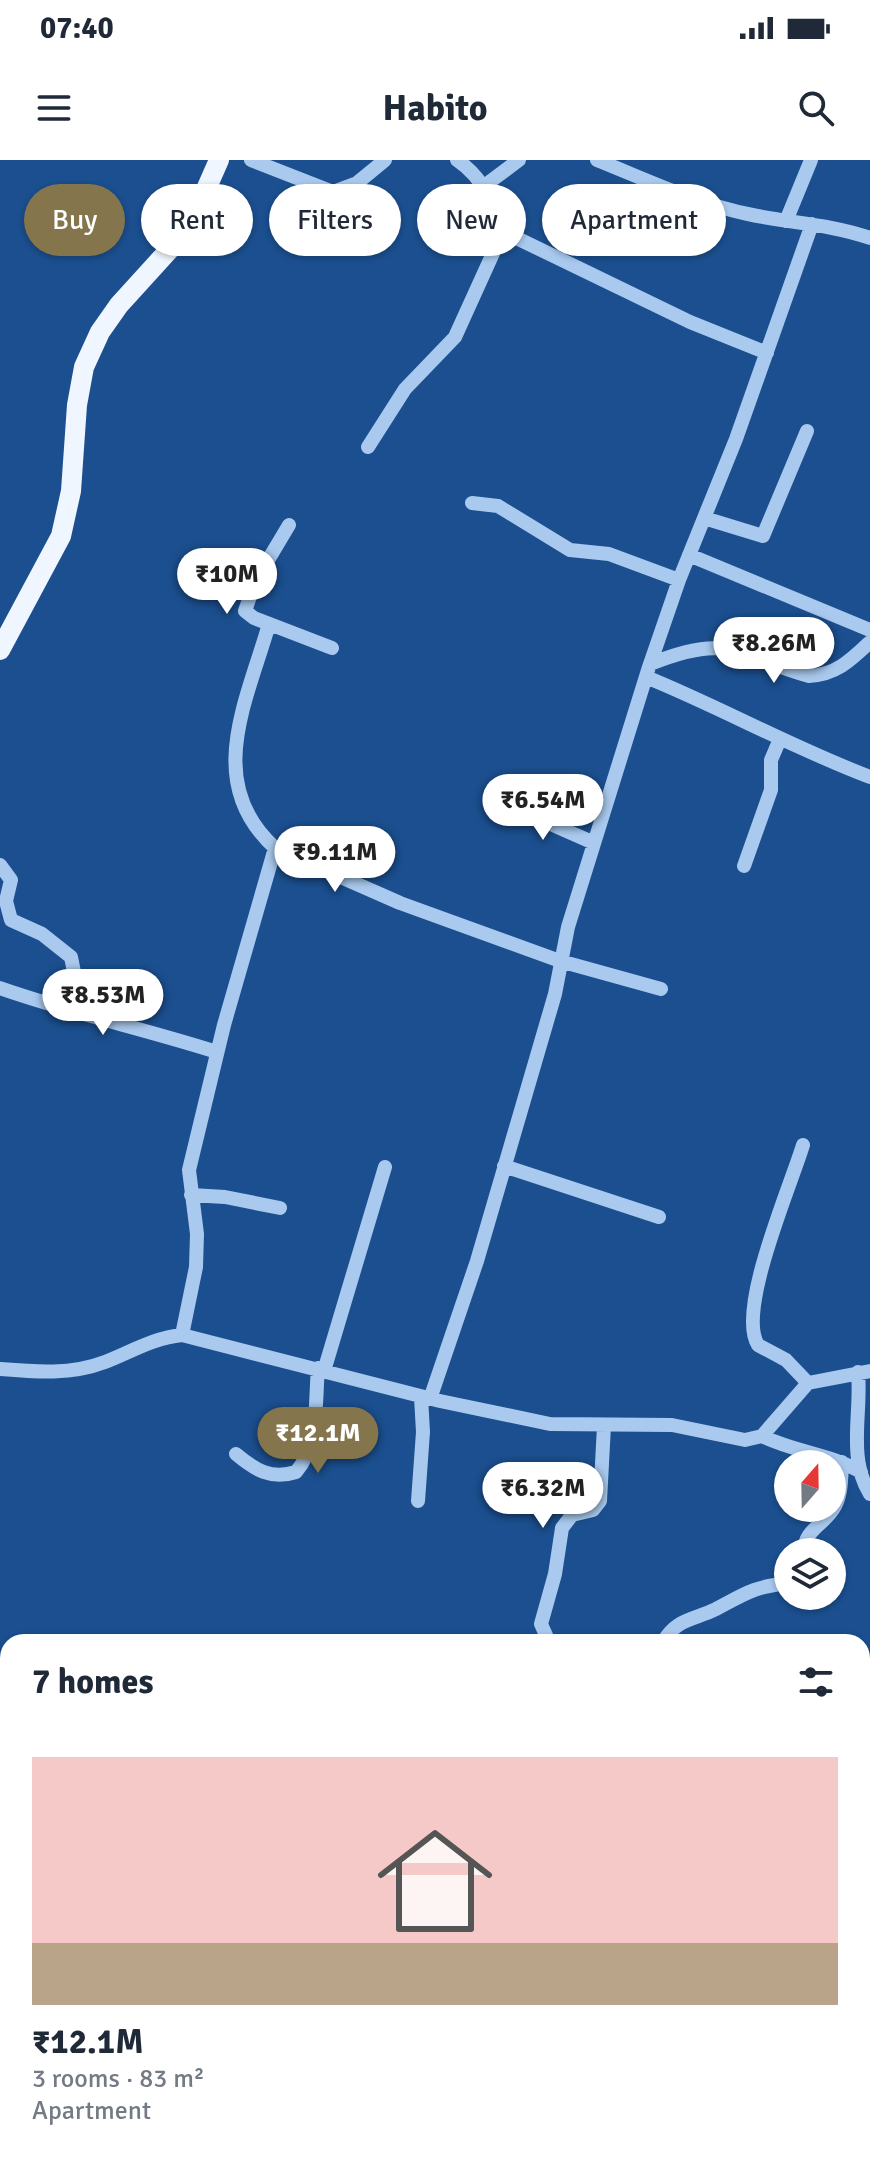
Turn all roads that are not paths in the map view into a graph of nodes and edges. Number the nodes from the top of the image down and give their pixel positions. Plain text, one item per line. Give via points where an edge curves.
1 (219, 160) edge
2 (251, 160) edge
3 (385, 160) edge
4 (457, 160) edge
5 (519, 160) edge
6 (597, 160) edge
7 (811, 160) edge
8 (617, 164) edge
9 (482, 184) edge
10 (487, 184) edge
11 (786, 221) junction
12 (812, 224) junction
13 (870, 238) edge
14 (526, 243) edge
15 (490, 256) edge
16 (767, 353) junction
17 (807, 431) dead end
18 (368, 447) dead end
19 (472, 503) dead end
20 (704, 518) junction
21 (289, 525) dead end
22 (689, 555) junction
23 (679, 580) junction
24 (269, 624) junction
25 (870, 630) edge
26 (870, 642) edge
27 (332, 648) dead end
28 (0, 650) edge
29 (648, 670) junction
30 (780, 739) junction
31 (870, 777) edge
32 (508, 805) dead end
33 (594, 843) junction
34 (275, 848) junction
35 (0, 865) edge
36 (744, 866) dead end
37 (560, 961) junction
38 (0, 988) edge
39 (661, 989) dead end
40 (67, 1009) junction
41 (217, 1052) junction
42 (803, 1145) dead end
43 (504, 1166) junction
44 (385, 1167) dead end
45 (191, 1195) junction
46 (280, 1208) dead end
47 (659, 1217) dead end
48 (182, 1335) junction
49 (0, 1369) edge
50 (321, 1370) junction
51 (864, 1372) edge
52 (808, 1383) junction
53 (425, 1398) junction
54 (604, 1426) junction
55 (762, 1436) junction
56 (805, 1450) edge
57 (236, 1454) dead end
58 (846, 1464) edge
59 (861, 1472) junction
60 (870, 1494) edge
61 (418, 1501) dead end
62 (820, 1522) edge
63 (807, 1538) edge
64 (774, 1586) edge
65 (546, 1634) edge
66 (670, 1634) edge

1 - 28 main road via 189,228 119,305 84,367 61,536
2 - 3 street via 333,192 357,183
4 - 9 street
5 - 10 street
6 - 8 street
7 - 11 street
8 - 11 street via 697,200
11 - 12 street
12 - 13 street
12 - 16 street
14 - 16 street
15 - 18 street via 455,337 405,389
16 - 20 street
17 - 20 street via 766,533 758,536
19 - 23 street via 498,506 570,550 609,554
20 - 22 street
21 - 24 street via 246,601 245,611
22 - 23 street
22 - 25 street
23 - 29 street
24 - 27 street
24 - 34 street via 234,742 240,796 262,836
26 - 29 street via 845,665 822,675 809,676 717,646 691,650
29 - 30 street
29 - 33 street
30 - 31 street
30 - 36 street via 771,760 771,790
32 - 33 street
33 - 37 street
34 - 37 street via 400,903
34 - 41 street
35 - 40 street via 11,880 6,901 11,920 42,934 71,957 75,977
37 - 39 street
37 - 43 street
38 - 40 street
40 - 41 street
41 - 45 street via 189,1170
42 - 52 street via 768,1246 753,1329 758,1345 786,1360
43 - 47 street
43 - 53 street
44 - 50 street
45 - 46 street
45 - 48 street via 196,1267
48 - 49 street via 149,1342 84,1369
48 - 50 street
50 - 53 street
50 - 57 street via 313,1433 305,1462 296,1472 270,1475
51 - 52 street
51 - 59 street via 856,1457
52 - 55 street
53 - 54 street via 550,1424
53 - 61 street
54 - 55 street via 672,1425 745,1440
54 - 65 street via 600,1501 593,1510 572,1515 562,1528 541,1619
55 - 56 street
58 - 59 street
59 - 60 street
62 - 63 street
64 - 66 street via 743,1592 713,1611 681,1621

